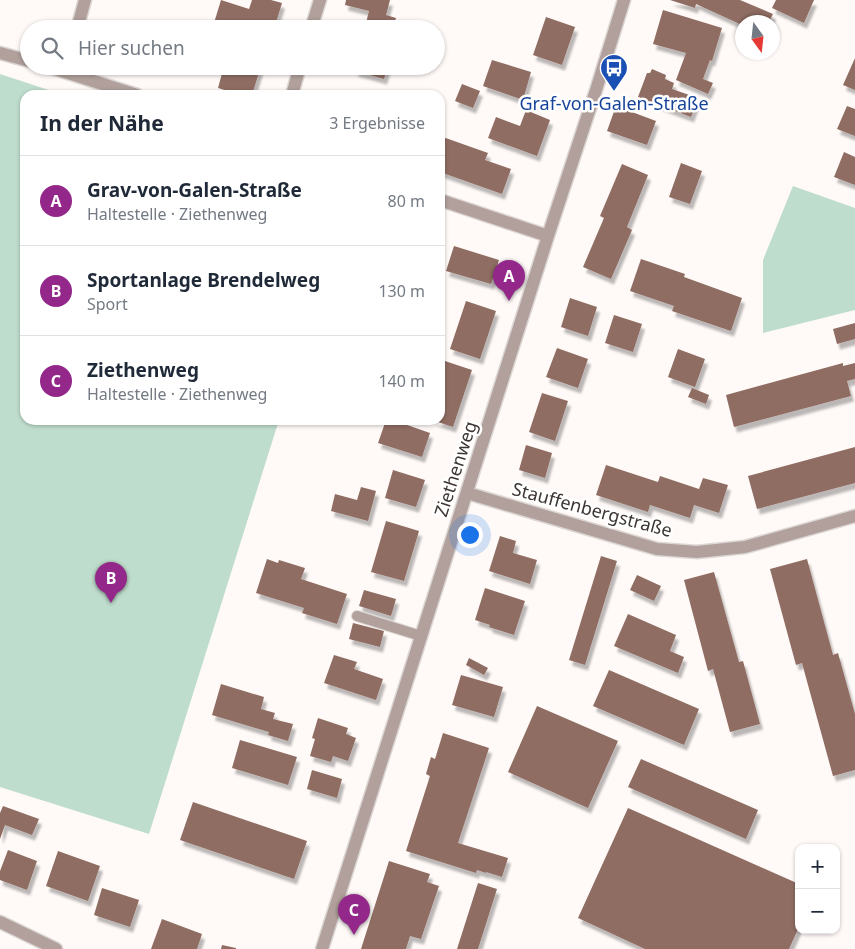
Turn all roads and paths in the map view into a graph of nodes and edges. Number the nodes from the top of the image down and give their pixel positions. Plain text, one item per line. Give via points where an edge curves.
1 (85, 0) edge
2 (320, 0) edge
3 (624, 0) edge
4 (79, 20) edge
5 (314, 20) edge
6 (0, 53) edge
7 (20, 59) edge
8 (82, 75) edge
9 (298, 75) edge
10 (123, 90) edge
11 (293, 90) edge
12 (445, 202) edge
13 (548, 236) junction
14 (466, 493) junction
15 (855, 516) edge
16 (357, 616) dead end
17 (421, 636) junction
18 (0, 922) edge
19 (56, 949) edge
20 (322, 949) edge

1 - 4 street
2 - 5 street
3 - 13 street, Ziethenweg
6 - 7 street
8 - 10 street
9 - 11 street
12 - 13 street
13 - 14 street, Ziethenweg
14 - 15 street, Stauffenbergstraße via 657,549 697,552 744,547
14 - 17 street, Ziethenweg
16 - 17 lane
17 - 20 street, Ziethenweg
18 - 19 street

